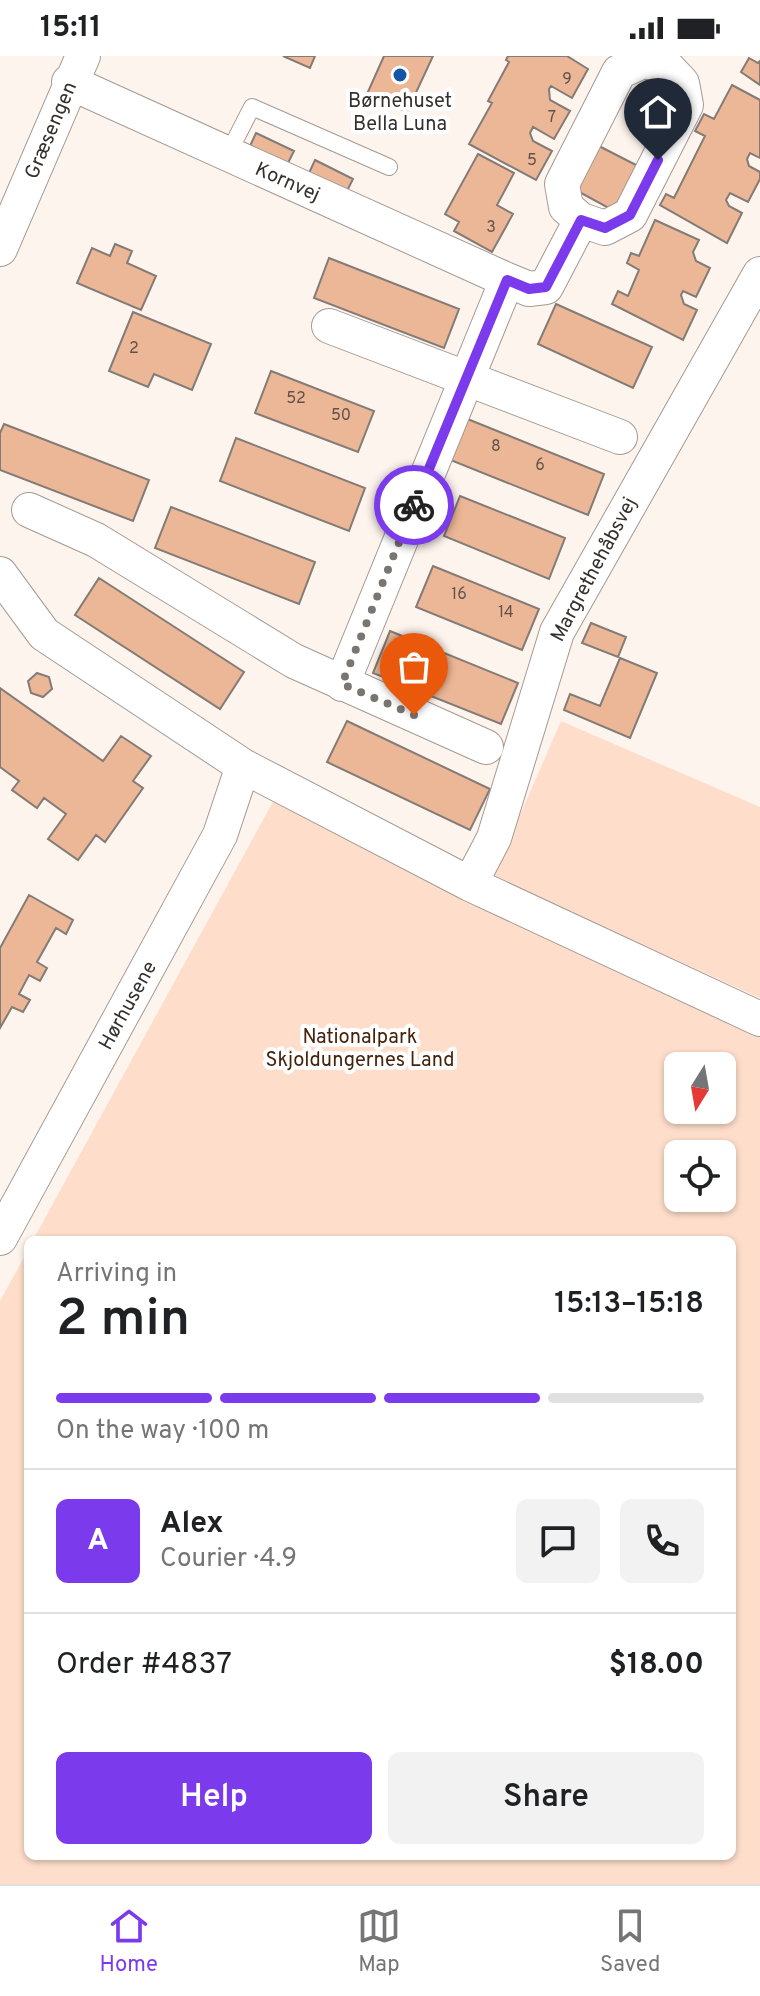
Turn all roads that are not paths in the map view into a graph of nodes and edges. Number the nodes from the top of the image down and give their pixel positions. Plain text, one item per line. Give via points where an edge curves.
1 (667, 61) edge
2 (76, 69) edge
3 (228, 154) junction
4 (389, 167) dead end
5 (14, 174) edge
6 (581, 220) junction
7 (0, 249) edge
8 (760, 274) edge
9 (507, 280) junction
10 (329, 326) dead end
11 (465, 379) junction
12 (620, 437) dead end
13 (29, 510) dead end
14 (0, 574) edge
15 (342, 684) junction
16 (486, 747) dead end
17 (243, 766) junction
18 (470, 884) junction
19 (760, 1019) edge
20 (0, 1238) edge

1 - 6 street via 643,61 619,72 562,184 566,207
1 - 6 street via 682,83 686,105 630,215 605,228
2 - 3 street, Kornvej
2 - 5 street, Græsengen
3 - 4 lane via 252,107
3 - 9 street, Kornvej
5 - 7 street, Græsengen
6 - 9 street, Kornvej via 546,287 529,289
8 - 18 street, Margrethehåbsvej via 557,632 494,838
9 - 11 street
10 - 11 street
11 - 12 street
11 - 15 street
13 - 15 street via 96,540 294,661
14 - 17 street via 44,634
15 - 16 street
17 - 18 street
17 - 20 street, Hørhusene via 220,835
18 - 19 street

